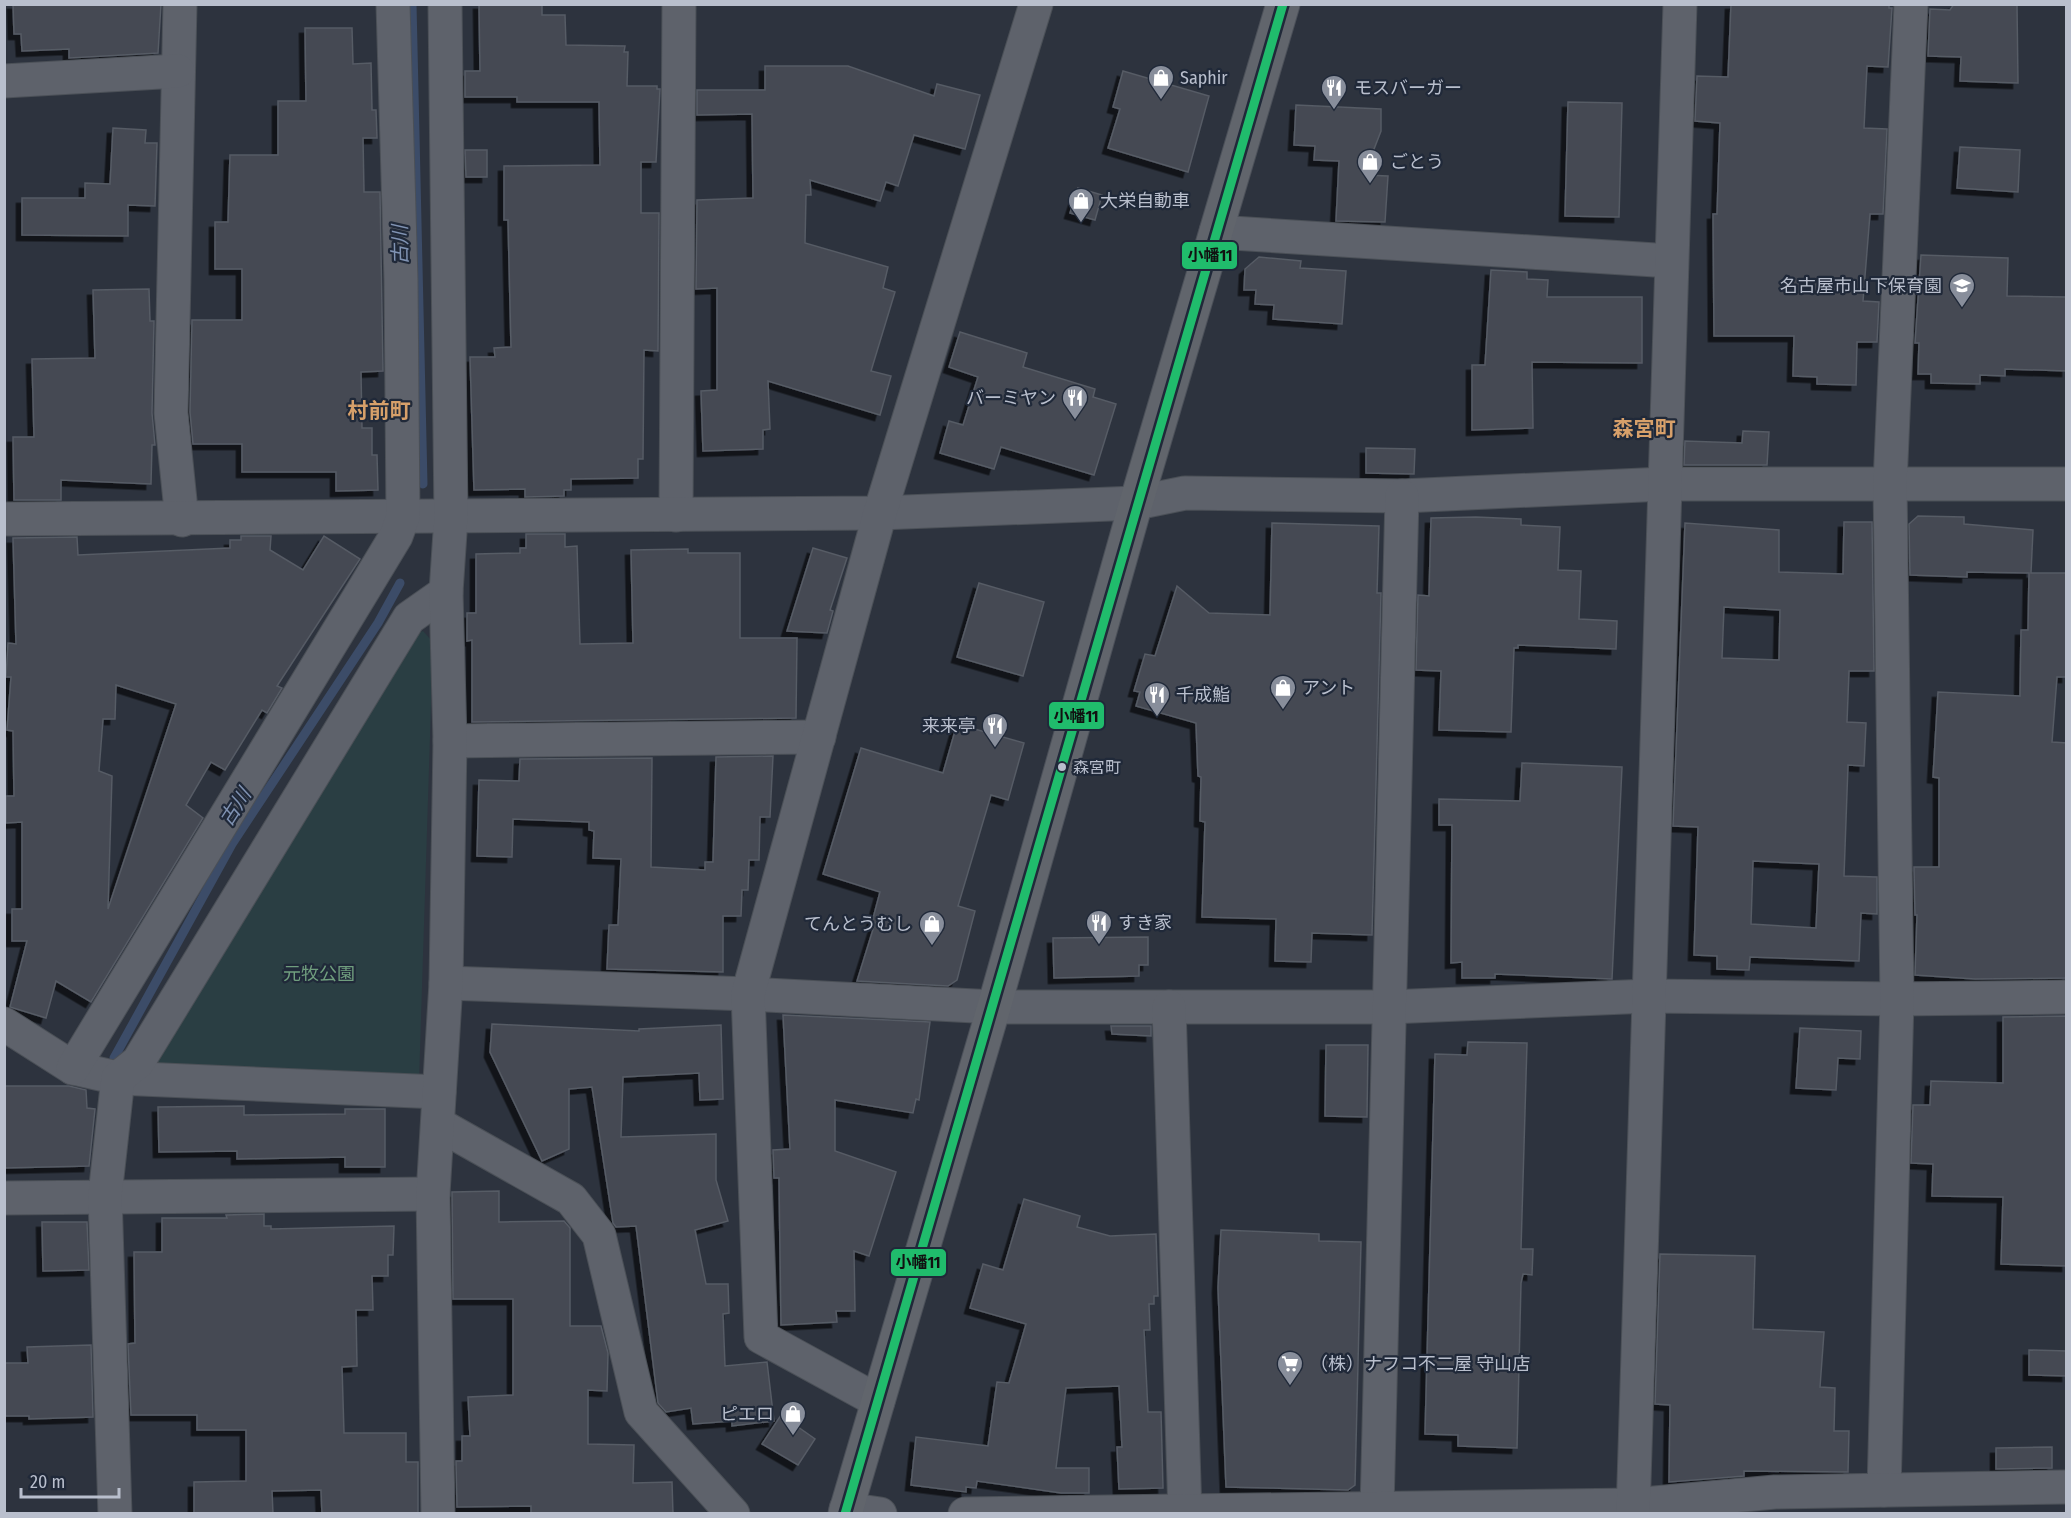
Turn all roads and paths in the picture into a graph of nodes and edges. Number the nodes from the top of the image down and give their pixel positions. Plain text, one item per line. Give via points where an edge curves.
1 (180, 4) edge
2 (393, 4) edge
3 (445, 4) edge
4 (679, 4) edge
5 (1036, 4) edge
6 (1283, 4) edge
7 (1680, 4) edge
8 (1911, 4) edge
9 (178, 71) junction
10 (4, 81) edge
11 (1216, 232) junction
12 (1671, 261) junction
13 (1664, 484) junction
14 (1890, 484) junction
15 (2067, 484) edge
16 (1402, 496) junction
17 (1136, 503) junction
18 (880, 513) junction
19 (676, 515) junction
20 (403, 517) junction
21 (451, 517) junction
22 (4, 519) edge
23 (182, 520) junction
24 (446, 592) junction
25 (819, 736) junction
26 (450, 741) junction
27 (446, 983) junction
28 (748, 994) junction
29 (1649, 996) junction
30 (2067, 997) edge
31 (1897, 999) junction
32 (994, 1007) junction
33 (1170, 1007) junction
34 (1389, 1007) junction
35 (4, 1024) edge
36 (73, 1068) junction
37 (118, 1078) junction
38 (439, 1108) junction
39 (433, 1194) junction
40 (105, 1195) junction
41 (4, 1198) edge
42 (878, 1401) junction
43 (2067, 1486) edge
44 (1884, 1490) junction
45 (1377, 1509) junction
46 (1633, 1509) edge
47 (845, 1511) edge
48 (1185, 1512) edge
49 (115, 1514) edge
50 (438, 1514) edge
51 (733, 1514) edge
52 (880, 1514) edge
53 (965, 1514) edge

1 - 9 street
2 - 20 street
3 - 21 street
4 - 19 street
5 - 18 street
6 - 11 main road
7 - 12 street
8 - 14 street
9 - 10 street
9 - 23 street via 171,413
11 - 12 street
11 - 17 main road
12 - 13 street
13 - 14 street
13 - 16 street
13 - 29 street
14 - 15 street
14 - 31 street
16 - 17 street via 1185,493
16 - 34 street
17 - 18 street
17 - 32 main road
18 - 19 street
18 - 25 street
19 - 21 street
20 - 21 street
20 - 23 street
20 - 36 street via 396,536
21 - 24 street
22 - 23 street
24 - 26 street
24 - 37 street via 410,618 138,1062
25 - 26 street
25 - 28 street
26 - 27 street
27 - 28 street
27 - 38 street
28 - 32 street
28 - 42 street via 761,1337
29 - 31 street
29 - 34 street
29 - 46 street
30 - 31 street
31 - 44 street
32 - 33 street
32 - 42 main road
33 - 34 street
33 - 48 street
34 - 45 street
35 - 36 street
36 - 37 street
37 - 38 street
37 - 40 street
38 - 39 street
38 - 51 street via 570,1199 599,1235 641,1412
39 - 40 street
39 - 50 street
40 - 41 street
40 - 49 street
42 - 47 main road
43 - 44 street
44 - 46 street via 1775,1492
45 - 46 street
45 - 48 street
47 - 52 street
48 - 53 street

